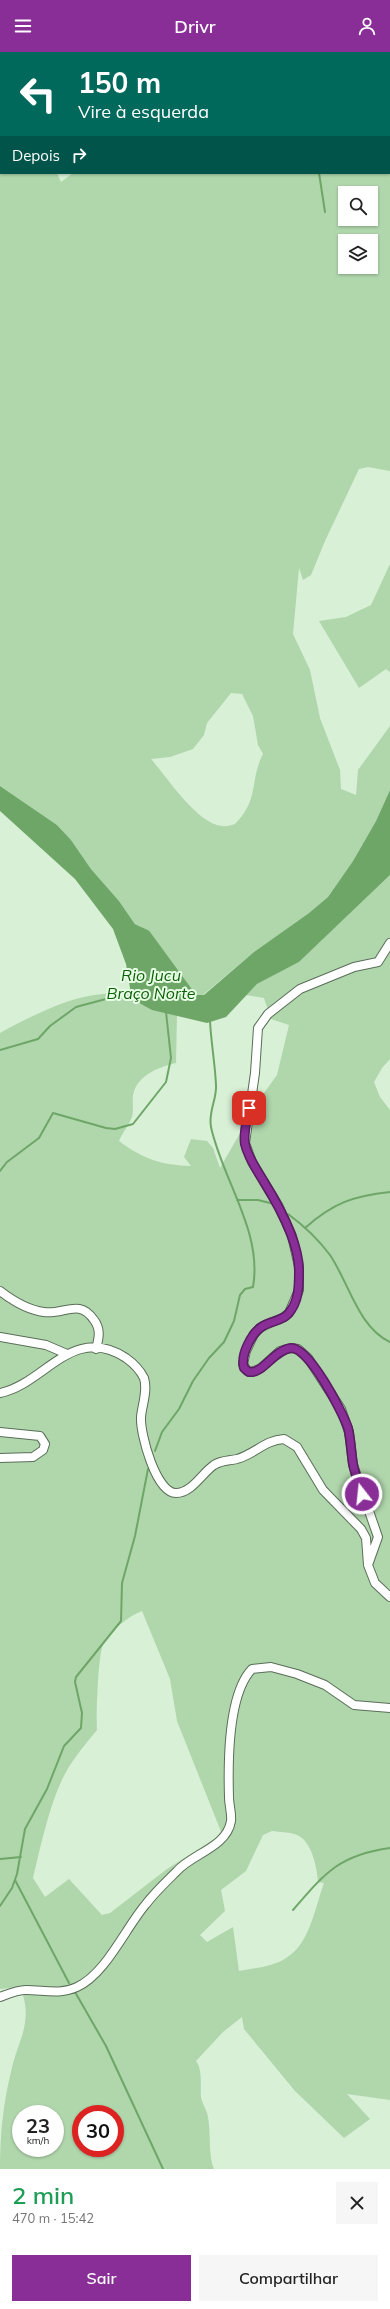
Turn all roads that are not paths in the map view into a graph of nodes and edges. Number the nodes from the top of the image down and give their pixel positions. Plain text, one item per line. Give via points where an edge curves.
1 (390, 943) edge
2 (0, 1291) edge
3 (0, 1337) edge
4 (96, 1349) junction
5 (66, 1354) junction
6 (0, 1393) edge
7 (0, 1432) edge
8 (0, 1458) edge
9 (368, 1565) junction
10 (390, 1597) edge
11 (390, 1708) edge
12 (0, 1996) edge

1 - 9 street via 378,962 354,968 300,989 268,1014 258,1028 256,1073 245,1143 252,1162 278,1205 292,1236 299,1267 299,1290 292,1309 284,1317 261,1327 254,1334 243,1364 252,1372 261,1368 280,1351 298,1349 308,1358 341,1409 349,1432 353,1464 378,1537
2 - 4 street via 28,1308 45,1313 75,1308 86,1311 98,1324 99,1339
3 - 5 street via 46,1345
4 - 5 street via 80,1349
4 - 9 street via 125,1358 137,1367 144,1379 141,1418 143,1436 159,1482 166,1490 176,1493 188,1489 220,1462 237,1459 268,1442 284,1439 297,1447 323,1490 361,1529 366,1538
5 - 6 street via 10,1391
7 - 8 street via 40,1436 45,1444 43,1450 33,1457
9 - 10 street via 375,1583
11 - 12 street via 354,1705 325,1685 297,1674 271,1668 252,1669 246,1675 241,1688 230,1734 231,1820 223,1838 179,1868 145,1905 112,1954 79,1987 66,1992 26,1990

